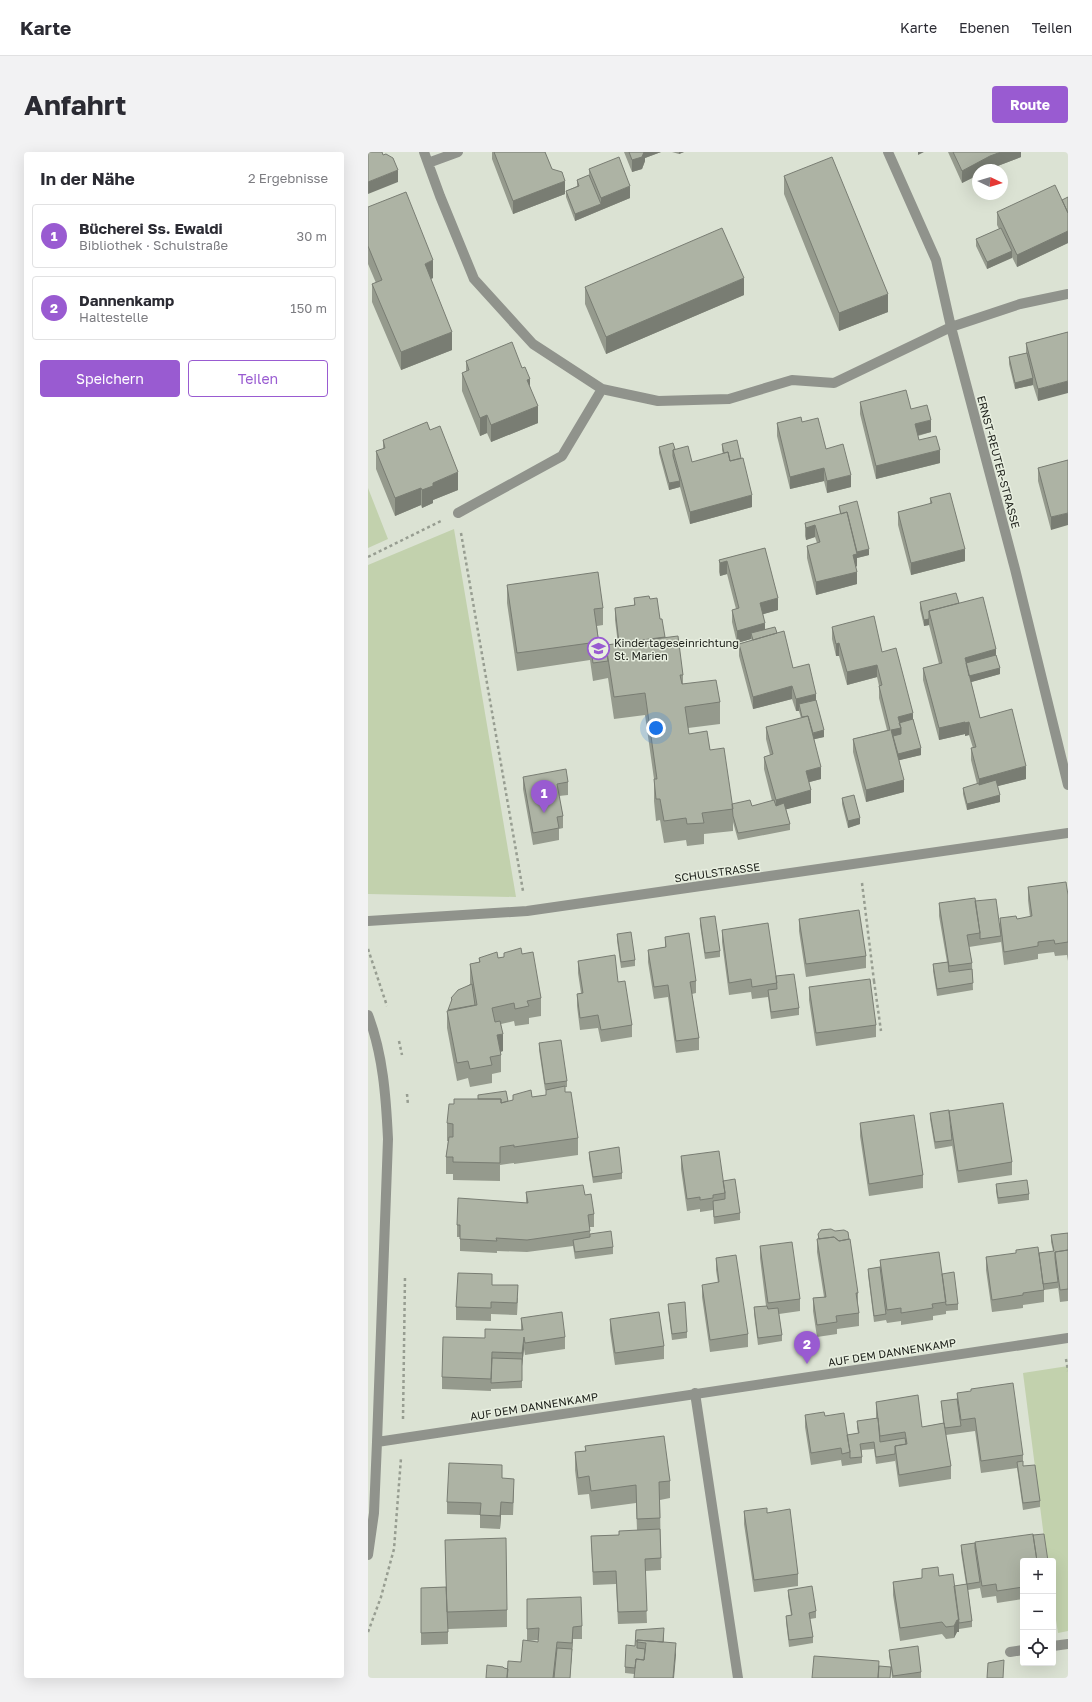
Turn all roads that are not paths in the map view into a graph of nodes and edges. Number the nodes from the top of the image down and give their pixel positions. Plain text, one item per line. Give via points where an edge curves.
1 (424, 152) edge
2 (458, 152) edge
3 (888, 152) edge
4 (428, 163) junction
5 (1068, 294) edge
6 (952, 327) junction
7 (602, 390) junction
8 (458, 513) road end
9 (1068, 785) edge
10 (1068, 833) edge
11 (368, 921) edge
12 (368, 1015) edge
13 (1068, 1338) edge
14 (695, 1393) junction
15 (377, 1442) junction
16 (368, 1555) edge
17 (1068, 1644) edge
18 (1056, 1646) edge
19 (1020, 1650) edge
20 (1010, 1652) dead end
21 (738, 1678) edge

1 - 4 street
2 - 4 street
3 - 6 street, ERNST-REUTER-STRASSE via 936,260
4 - 7 street via 474,279 533,344
5 - 6 street via 1020,304
6 - 7 street via 834,383 792,380 728,399 658,401
6 - 9 street, ERNST-REUTER-STRASSE
7 - 8 street via 562,456
10 - 11 street, SCHULSTRASSE via 527,911
12 - 15 street via 379,1053 386,1099 388,1139
13 - 14 street, AUF DEM DANNENKAMP
14 - 15 street, AUF DEM DANNENKAMP
14 - 21 street
15 - 16 street via 374,1513
17 - 18 street
19 - 20 street

